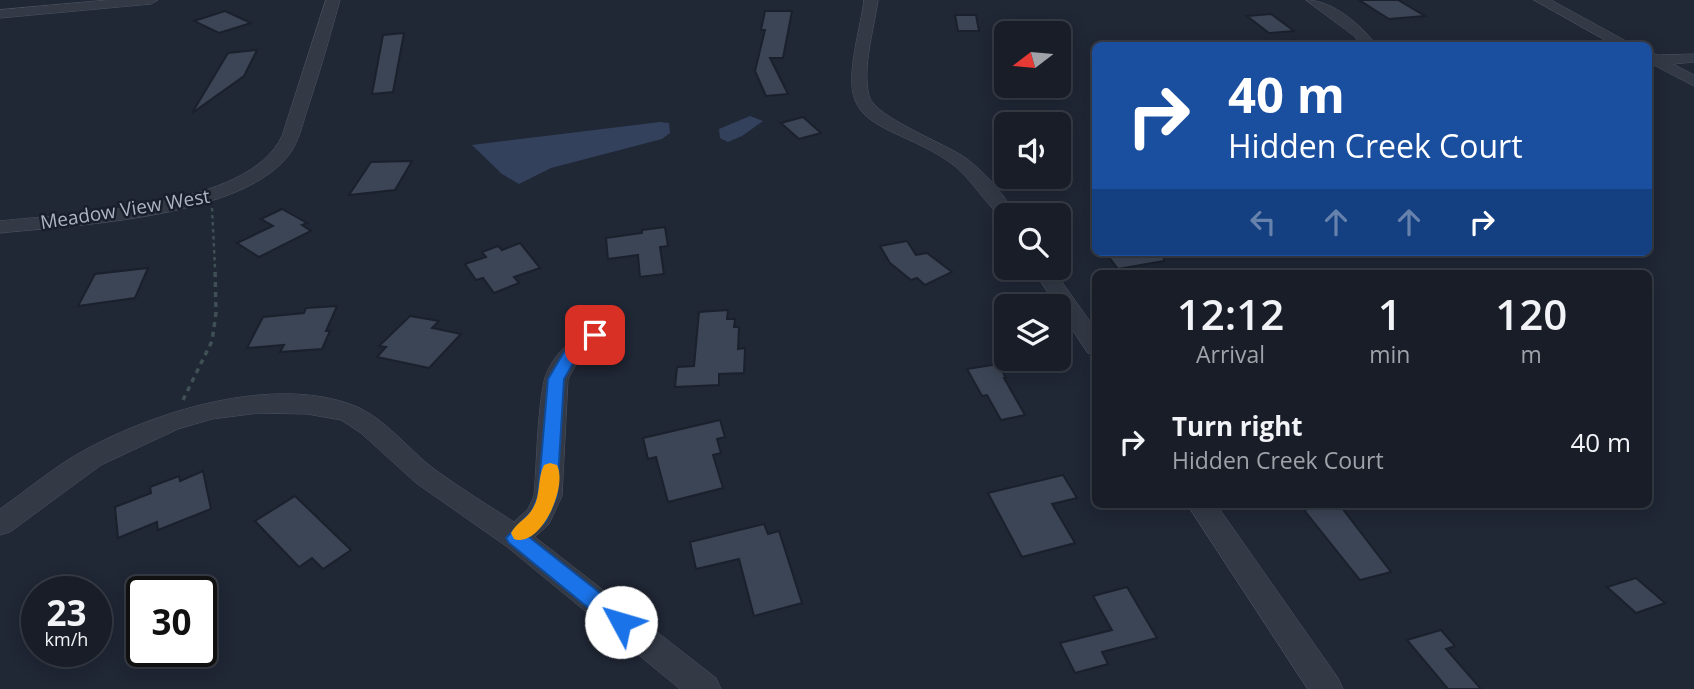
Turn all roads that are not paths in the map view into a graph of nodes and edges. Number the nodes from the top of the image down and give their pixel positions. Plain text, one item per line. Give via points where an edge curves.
1 (150, 0) edge
2 (333, 0) edge
3 (871, 0) edge
4 (1313, 0) edge
5 (1541, 0) edge
6 (0, 14) edge
7 (1367, 42) edge
8 (1620, 42) edge
9 (1652, 58) edge
10 (1694, 58) edge
11 (1694, 81) edge
12 (998, 203) edge
13 (0, 227) edge
14 (1050, 280) edge
15 (595, 335) dead end
16 (1092, 342) edge
17 (1204, 508) edge
18 (0, 524) edge
19 (516, 538) junction
20 (705, 689) edge
21 (1327, 689) edge

1 - 6 street
2 - 13 street, Meadow View West via 289,138 277,160 247,182 177,204
3 - 12 street via 862,73 865,104 884,121 958,158
4 - 7 street
5 - 8 street
9 - 10 street
9 - 11 street
14 - 16 street
15 - 19 street via 569,356 556,379 548,496 540,516
17 - 21 street
18 - 19 street via 92,458 134,437 211,411 259,404 307,405 348,413 425,476
19 - 20 street

